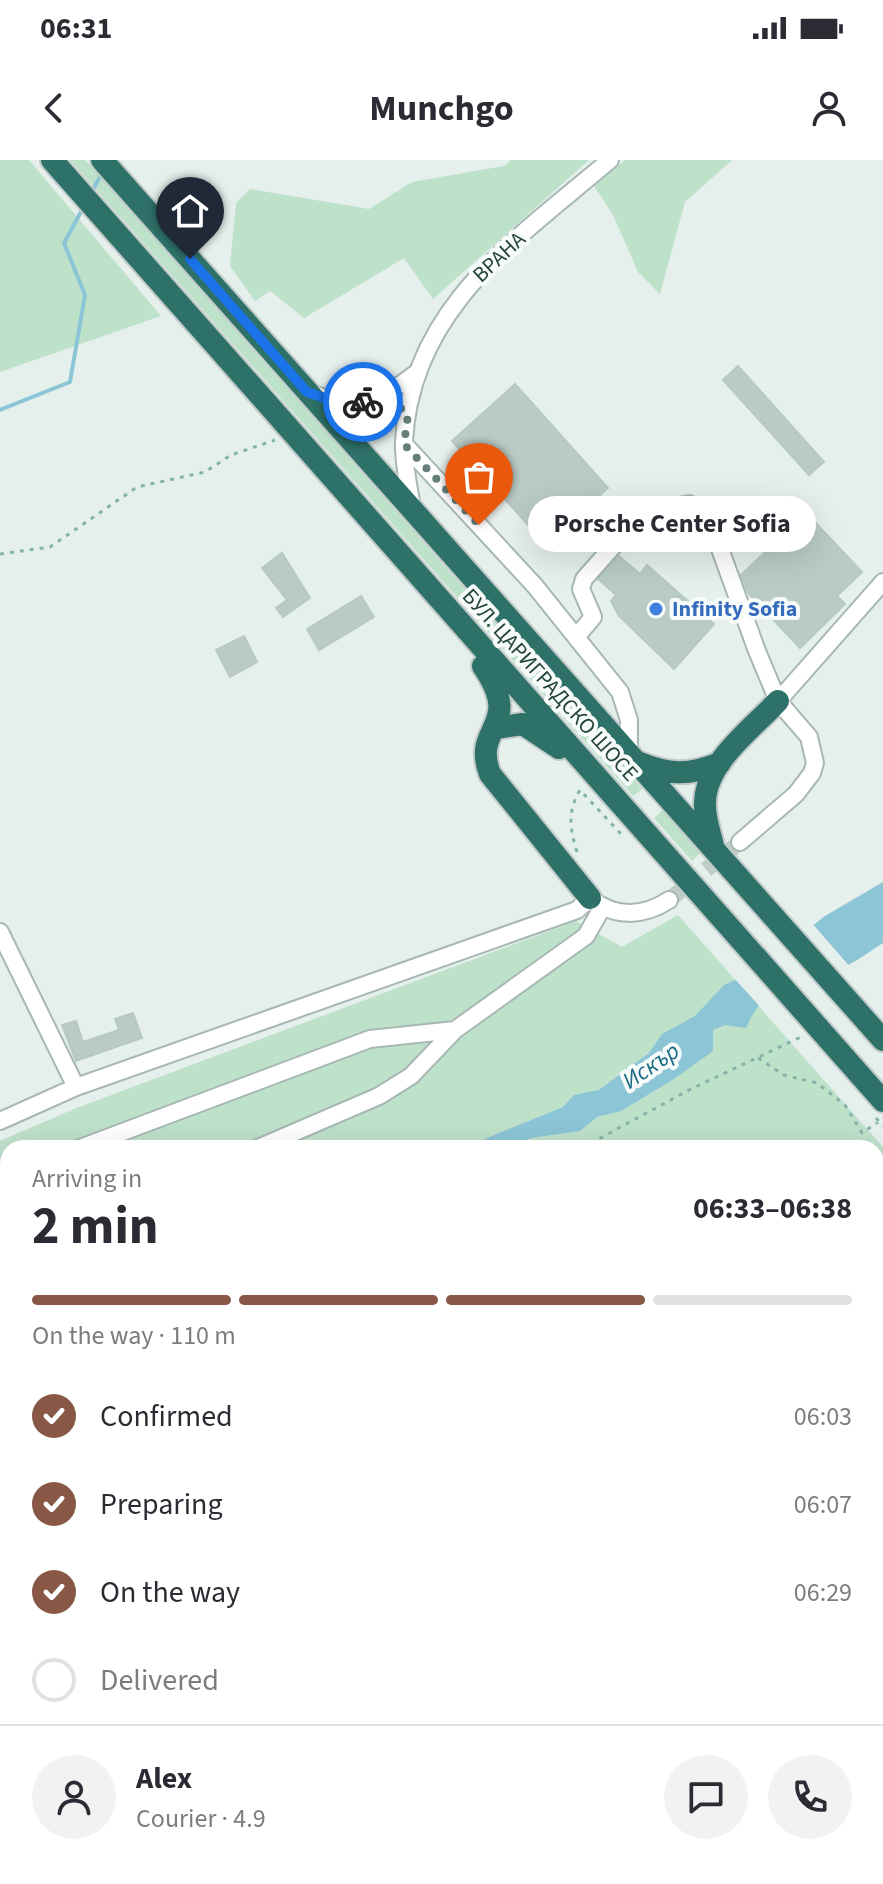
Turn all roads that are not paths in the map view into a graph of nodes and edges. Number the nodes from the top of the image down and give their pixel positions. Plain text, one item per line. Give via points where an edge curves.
1 (52, 160) edge
2 (102, 160) edge
3 (610, 160) edge
4 (415, 374) junction
5 (307, 392) junction
6 (378, 396) junction
7 (408, 415) junction
8 (404, 444) junction
9 (412, 508) junction
10 (883, 582) edge
11 (439, 599) junction
12 (577, 636) junction
13 (778, 701) junction
14 (496, 728) junction
15 (632, 757) junction
16 (720, 763) junction
17 (597, 777) junction
18 (740, 842) tunnel mouth
19 (714, 851) junction
20 (669, 900) tunnel mouth
21 (596, 903) junction
22 (0, 932) edge
23 (455, 1030) junction
24 (883, 1040) edge
25 (76, 1087) junction
26 (881, 1111) edge
27 (0, 1121) edge
28 (101, 1140) edge
29 (277, 1140) edge

1 - 11 highway, БУЛ. ЦАРИГРАДСКО ШОСЕ
2 - 5 highway, БУЛ. ЦАРИГРАДСКО ШОСЕ
3 - 4 street, ВРАНА via 466,287
4 - 6 street
4 - 7 street
5 - 6 street via 345,405
5 - 9 highway, БУЛ. ЦАРИГРАДСКО ШОСЕ
6 - 7 street via 391,399
7 - 8 street
8 - 9 street
8 - 12 street
9 - 15 highway, БУЛ. ЦАРИГРАДСКО ШОСЕ
10 - 13 street
11 - 14 highway via 498,688
11 - 17 highway, БУЛ. ЦАРИГРАДСКО ШОСЕ
12 - 13 street via 593,617 581,589 584,579 623,535 680,506 698,507 714,524
12 - 15 street via 620,692
13 - 16 highway
13 - 18 street via 809,737 815,763 796,794
14 - 17 highway via 532,728
14 - 21 highway via 484,753 490,774
15 - 16 highway via 677,774
15 - 19 highway, БУЛ. ЦАРИГРАДСКО ШОСЕ
16 - 19 highway via 705,801
17 - 26 highway, БУЛ. ЦАРИГРАДСКО ШОСЕ
19 - 24 highway, БУЛ. ЦАРИГРАДСКО ШОСЕ
20 - 21 street via 636,914
21 - 23 street via 586,936
21 - 25 street
22 - 25 street
23 - 28 street via 370,1039
23 - 29 street via 411,1076 379,1096
25 - 27 street

